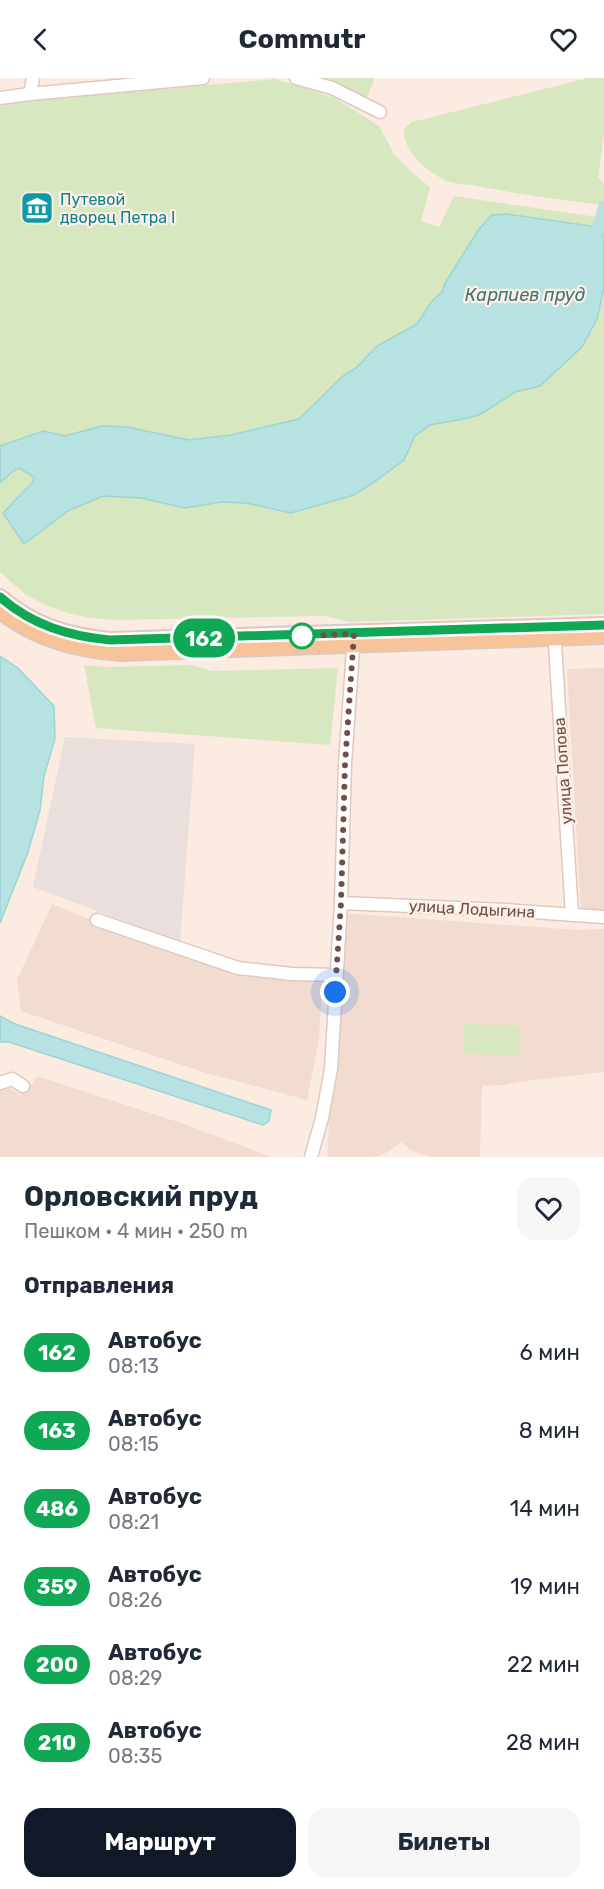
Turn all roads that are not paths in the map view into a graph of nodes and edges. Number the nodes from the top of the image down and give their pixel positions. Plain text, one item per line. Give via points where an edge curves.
1 (33, 78) edge
2 (203, 78) edge
3 (296, 78) edge
4 (30, 94) junction
5 (0, 98) edge
6 (380, 112) dead end
7 (0, 597) edge
8 (0, 611) edge
9 (604, 625) edge
10 (554, 632) junction
11 (604, 636) edge
12 (353, 639) junction
13 (341, 903) junction
14 (572, 915) junction
15 (604, 917) edge
16 (97, 920) dead end
17 (336, 975) junction
18 (0, 1083) edge
19 (23, 1086) dead end
20 (311, 1157) edge

1 - 4 street
2 - 4 street
3 - 6 street via 332,88
4 - 5 street
7 - 12 main road via 17,611 54,630 92,638
8 - 12 main road via 41,636 101,652
9 - 10 main road
10 - 11 main road
10 - 12 main road
10 - 14 street, улица Попова
12 - 13 street
13 - 14 street, улица Лодыгина
13 - 17 street
14 - 15 street, улица Лодыгина
16 - 17 street via 238,968
17 - 20 street via 331,1069
18 - 19 street via 12,1079

